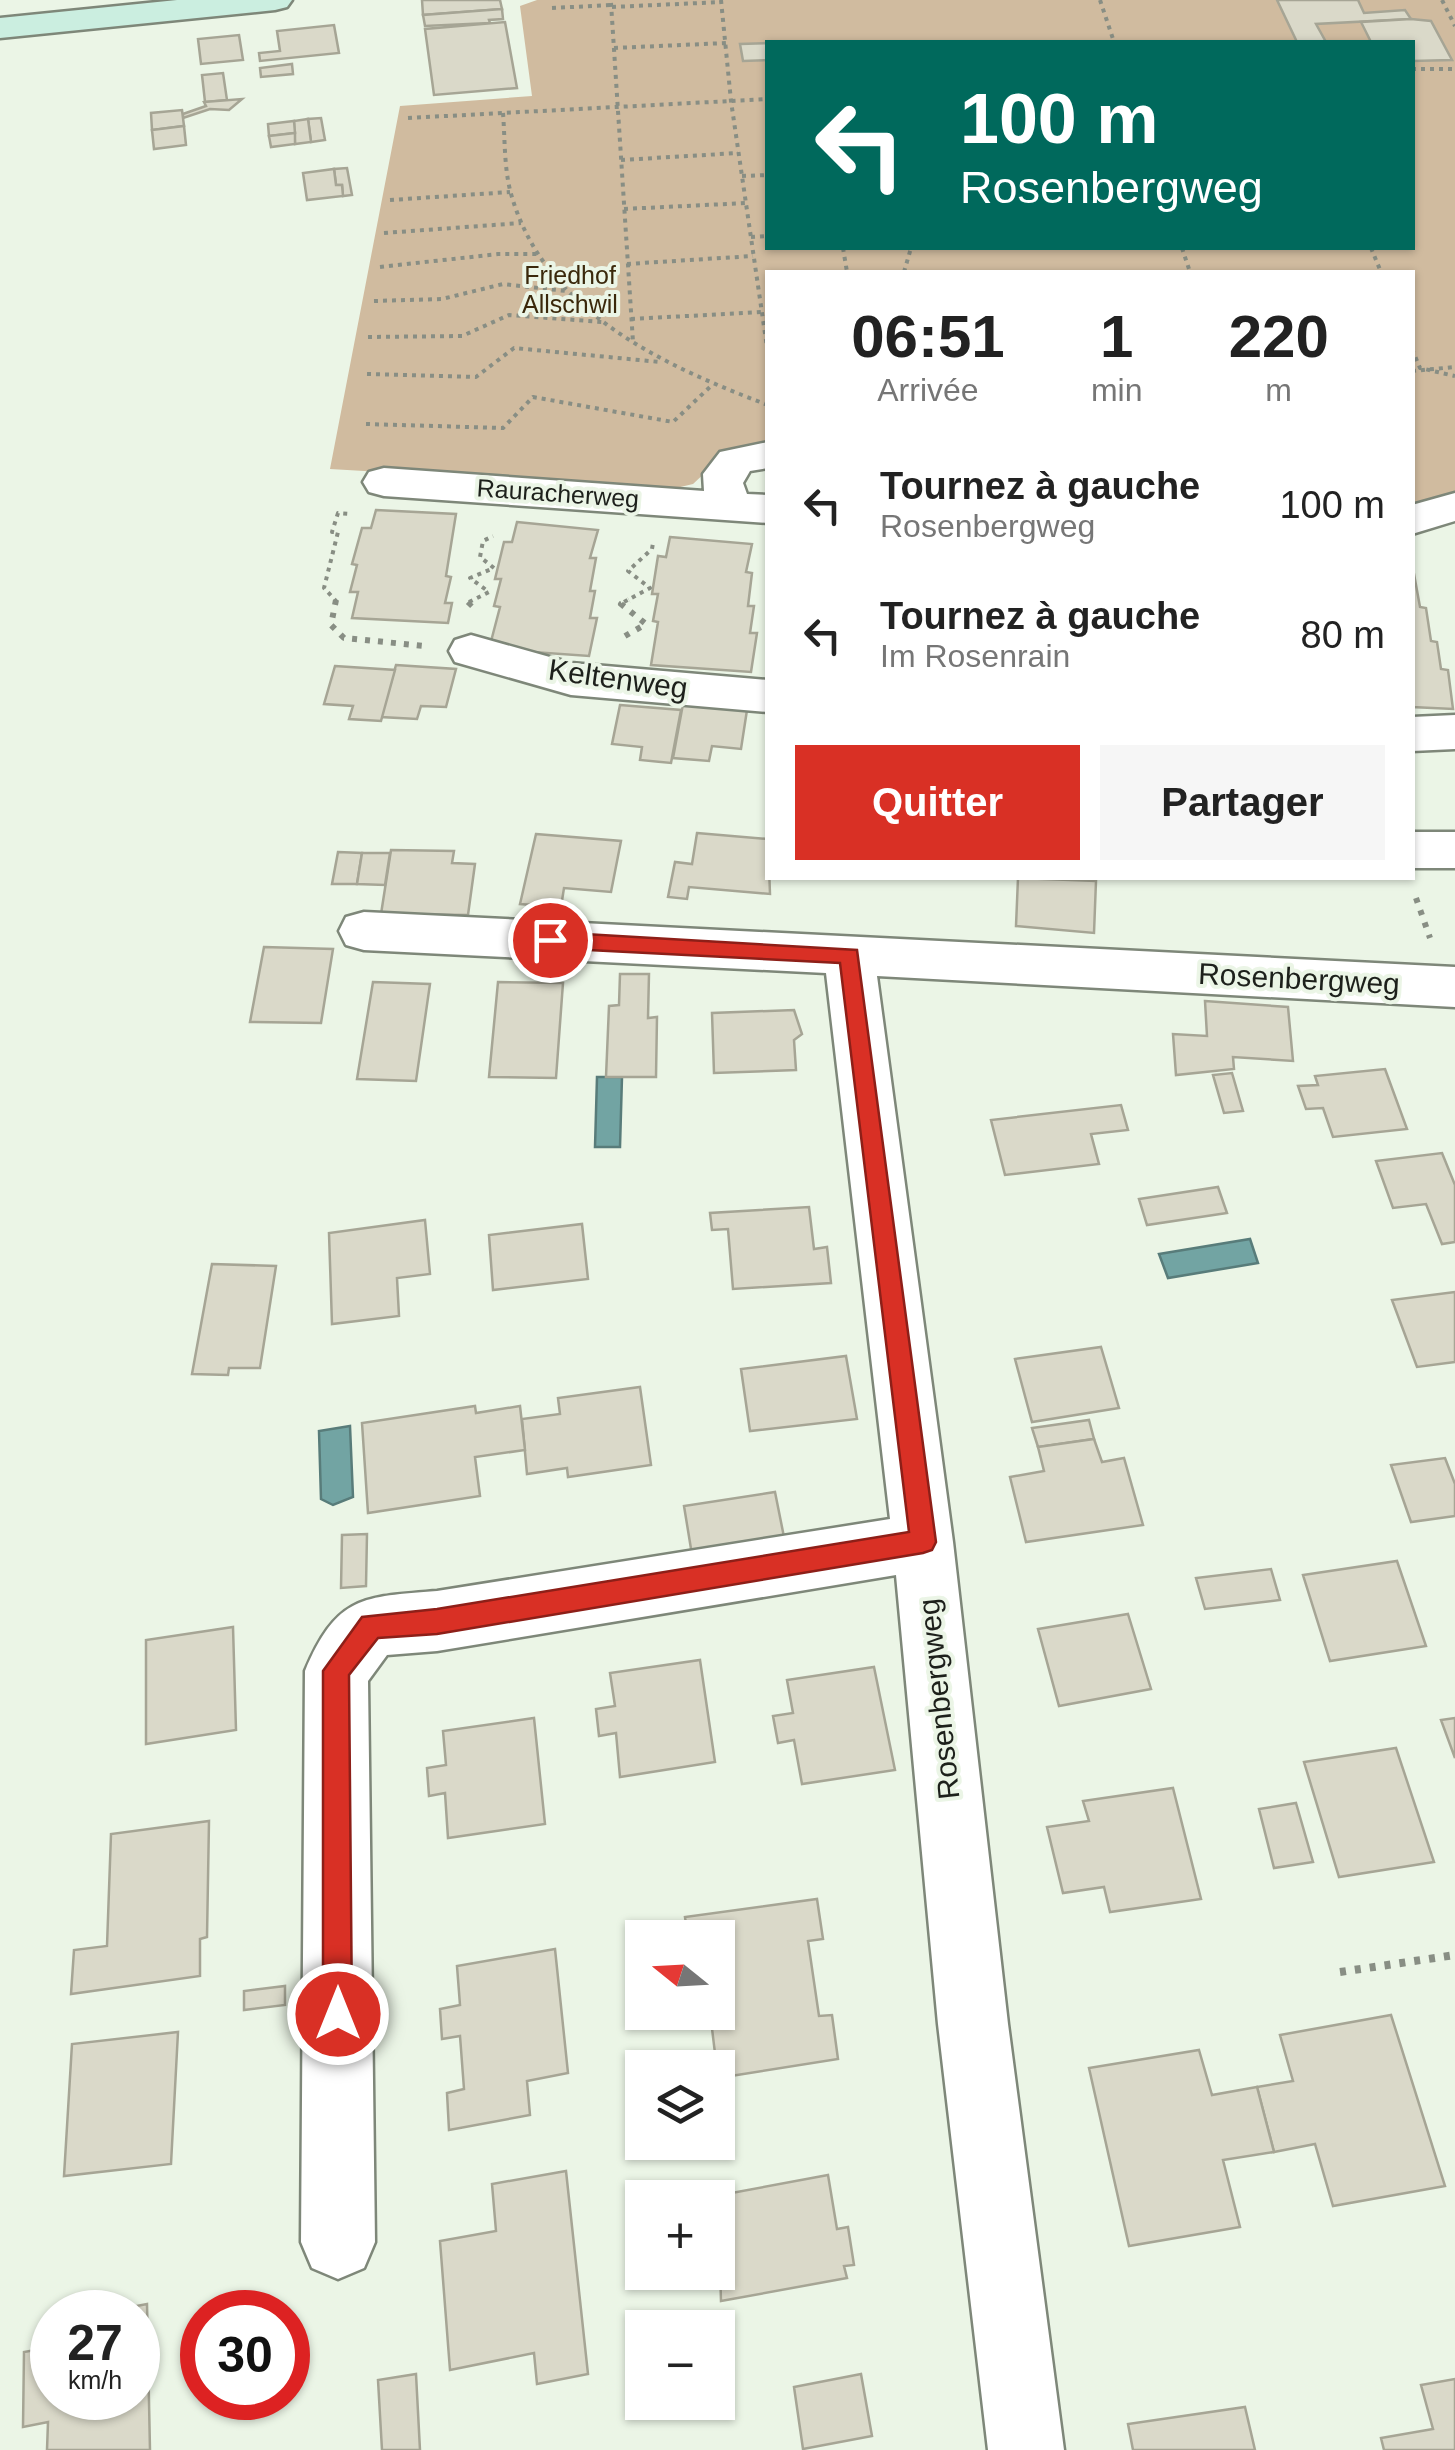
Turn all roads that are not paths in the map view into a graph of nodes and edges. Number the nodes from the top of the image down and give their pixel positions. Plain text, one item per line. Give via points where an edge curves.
1 (275, 0) edge
2 (0, 28) edge
3 (765, 455) edge
4 (392, 482) road end
5 (1455, 506) edge
6 (750, 507) edge
7 (1415, 519) edge
8 (471, 651) road end
9 (765, 696) edge
10 (1455, 732) edge
11 (1415, 734) edge
12 (1415, 850) edge
13 (1455, 850) edge
14 (364, 931) dead end
15 (850, 955) junction
16 (1455, 987) edge
17 (923, 1542) junction
18 (338, 2242) dead end
19 (1026, 2450) edge

1 - 2 main road
3 - 6 street, Rauracherweg via 733,462 722,476 722,491
4 - 6 street, Rauracherweg
5 - 7 street
8 - 9 street, Keltenweg via 571,679
10 - 11 street
12 - 13 street
14 - 15 street
15 - 16 street, Rosenbergweg
15 - 17 street, Rosenbergweg
17 - 18 street via 437,1622 371,1626 336,1671
17 - 19 street, Rosenbergweg via 972,2024

